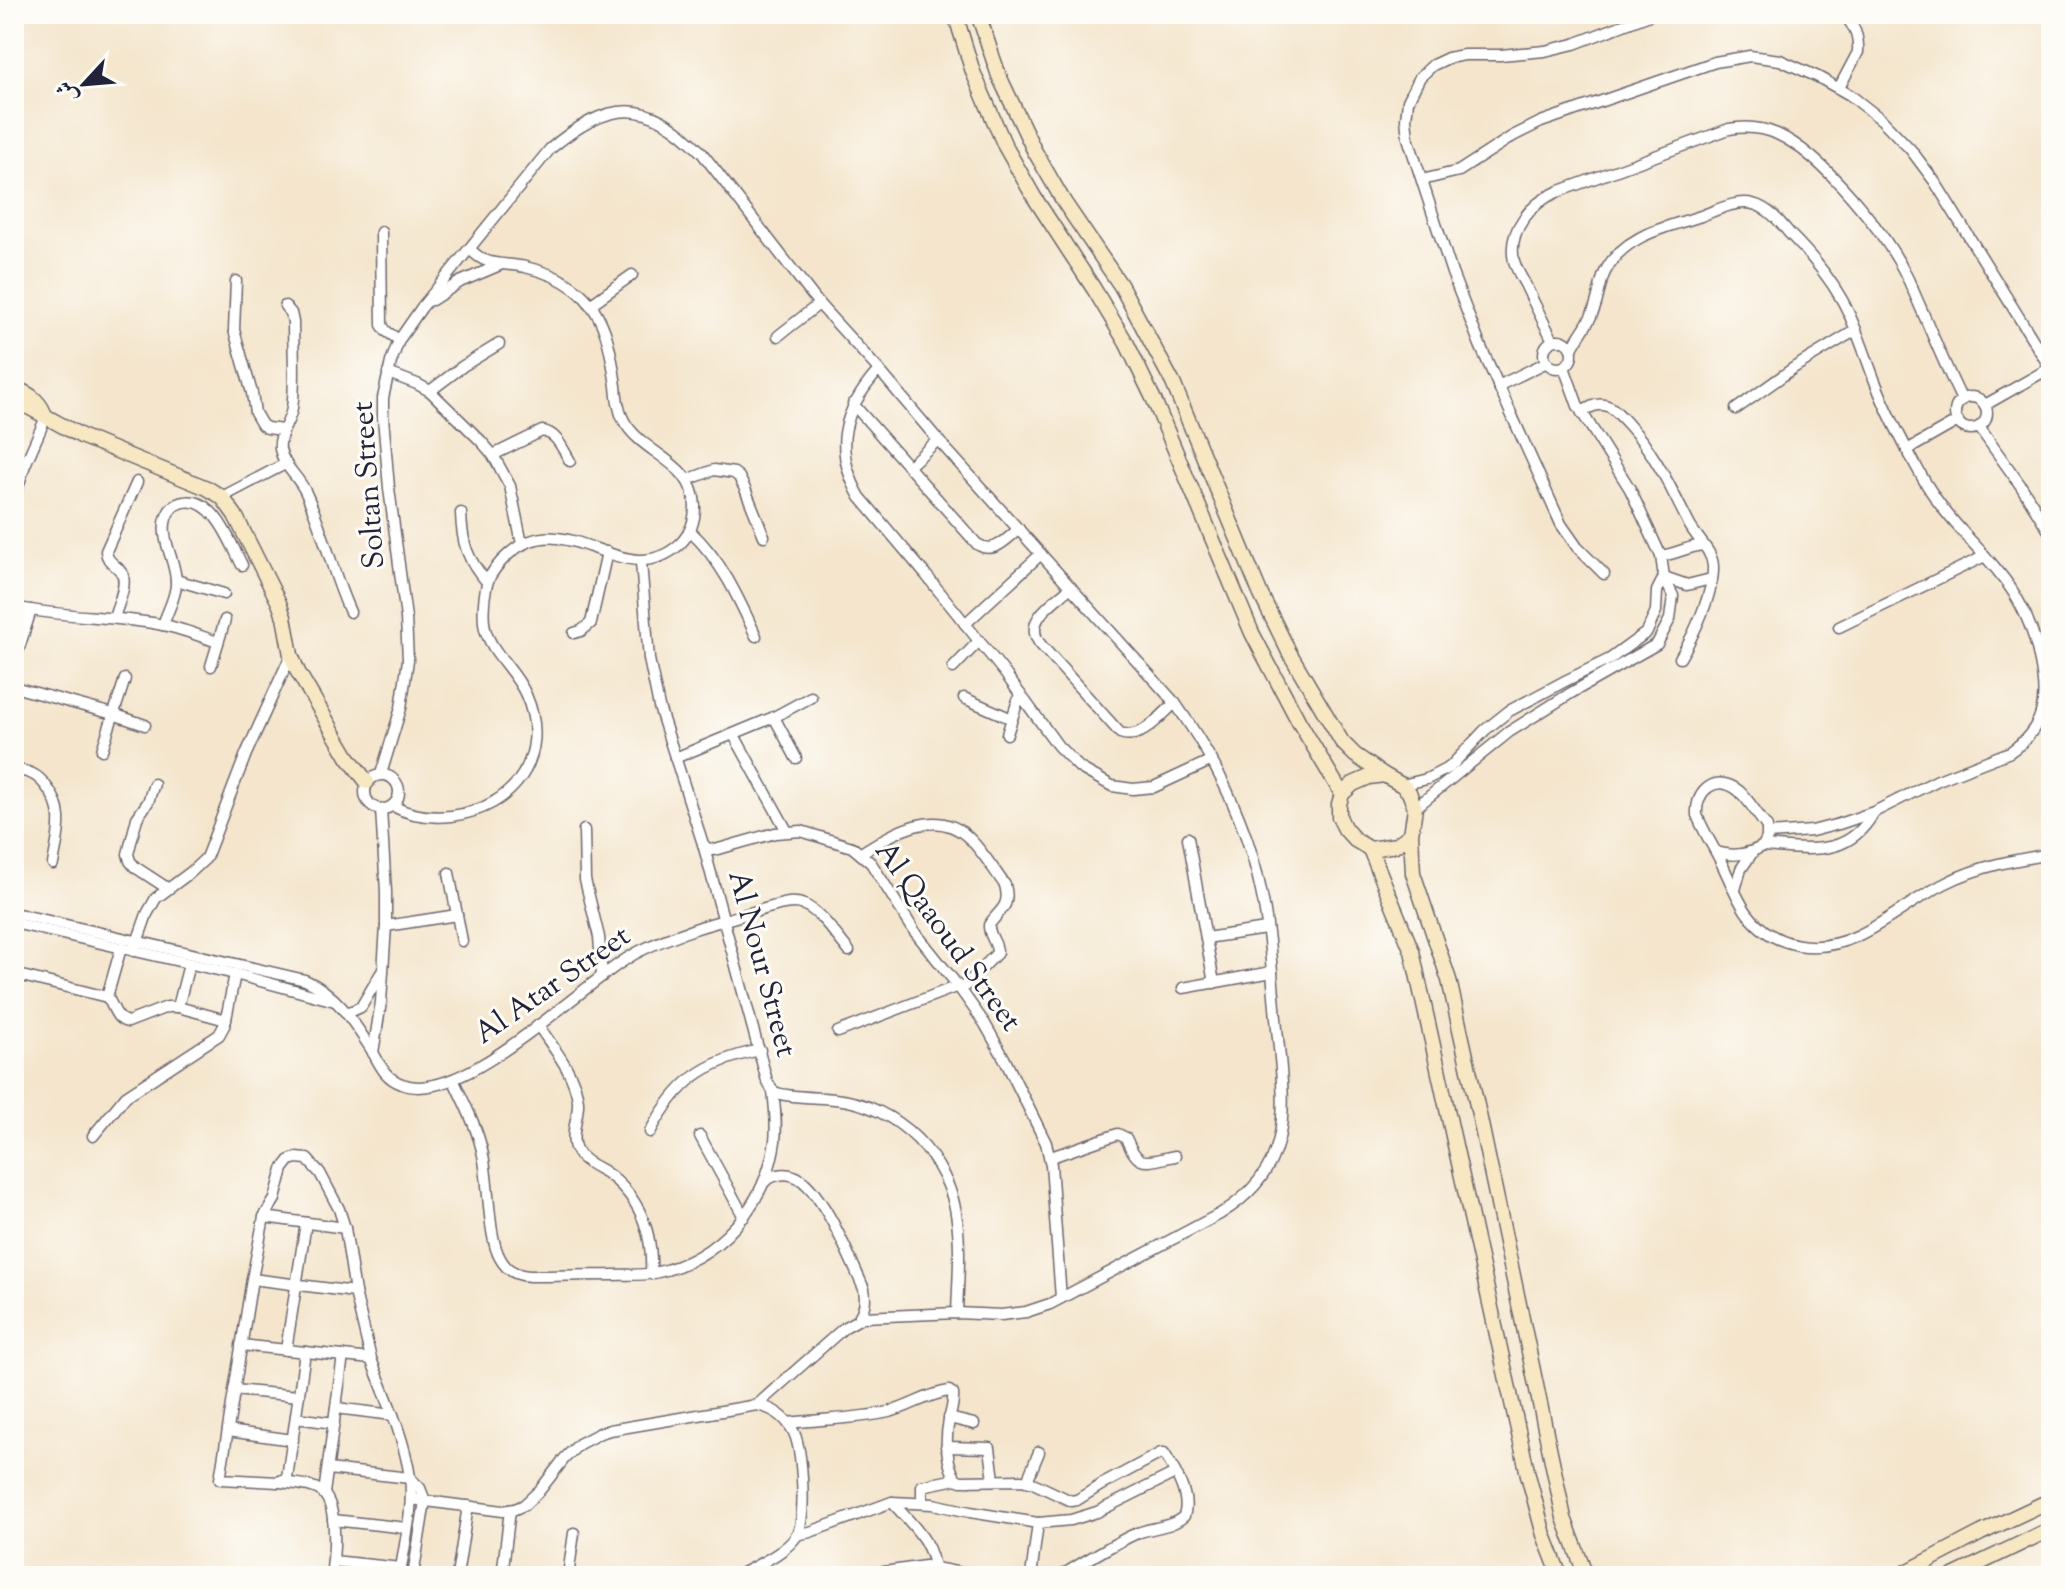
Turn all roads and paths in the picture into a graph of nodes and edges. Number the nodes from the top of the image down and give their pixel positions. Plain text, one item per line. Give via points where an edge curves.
1 (955, 14) edge
2 (978, 14) edge
3 (1652, 14) edge
4 (1843, 14) edge
5 (1839, 88) junction
6 (1422, 180) junction
7 (381, 232) dead end
8 (470, 249) junction
9 (501, 264) junction
10 (632, 275) dead end
11 (236, 281) dead end
12 (819, 304) junction
13 (590, 305) junction
14 (285, 306) dead end
15 (422, 307) junction
16 (1856, 330) junction
17 (778, 336) dead end
18 (399, 340) junction
19 (1553, 340) junction
20 (499, 344) dead end
21 (1572, 349) junction
22 (1547, 362) junction
23 (1564, 367) junction
24 (2051, 368) edge
25 (879, 370) junction
26 (388, 373) junction
27 (1498, 386) junction
28 (14, 388) edge
29 (430, 391) junction
30 (14, 399) edge
31 (1962, 400) junction
32 (853, 404) junction
33 (1985, 405) junction
34 (1736, 409) dead end
35 (1582, 413) junction
36 (46, 417) junction
37 (1958, 421) junction
38 (1979, 427) junction
39 (283, 430) junction
40 (938, 440) junction
41 (1907, 450) junction
42 (493, 455) junction
43 (14, 461) edge
44 (570, 461) dead end
45 (285, 464) junction
46 (25, 465) junction
47 (909, 466) junction
48 (687, 480) junction
49 (137, 482) dead end
50 (222, 497) junction
51 (14, 499) edge
52 (461, 513) dead end
53 (1019, 529) junction
54 (690, 531) junction
55 (2051, 534) edge
56 (764, 536) dead end
57 (522, 544) junction
58 (1702, 545) junction
59 (607, 552) junction
60 (1041, 554) junction
61 (1661, 556) junction
62 (1985, 556) junction
63 (641, 562) junction
64 (242, 565) dead end
65 (1604, 574) dead end
66 (1664, 577) junction
67 (1711, 579) junction
68 (176, 580) junction
69 (487, 582) junction
70 (1071, 587) junction
71 (224, 594) dead end
72 (14, 607) edge
73 (31, 610) junction
74 (350, 612) dead end
75 (114, 618) junction
76 (225, 620) dead end
77 (965, 624) junction
78 (163, 625) junction
79 (1839, 627) dead end
80 (1647, 632) junction
81 (574, 633) dead end
82 (756, 636) dead end
83 (979, 641) junction
84 (218, 642) junction
85 (1657, 644) junction
86 (291, 655) junction
87 (1680, 658) dead end
88 (14, 664) edge
89 (211, 666) dead end
90 (953, 668) dead end
91 (125, 679) dead end
92 (1567, 680) junction
93 (14, 687) edge
94 (1571, 693) junction
95 (1020, 694) junction
96 (811, 697) dead end
97 (964, 698) dead end
98 (1175, 703) junction
99 (113, 714) junction
100 (774, 717) junction
101 (1012, 719) junction
102 (145, 725) dead end
103 (1007, 734) dead end
104 (734, 735) junction
105 (102, 750) dead end
106 (675, 758) junction
107 (796, 758) dead end
108 (1212, 760) junction
109 (14, 770) edge
110 (381, 774) junction
111 (1384, 775) junction
112 (367, 782) junction
113 (154, 784) dead end
114 (1402, 785) junction
115 (1342, 794) junction
116 (387, 808) junction
117 (1415, 808) junction
118 (1874, 812) junction
119 (584, 830) dead end
120 (787, 831) junction
121 (1411, 834) junction
122 (1768, 834) junction
123 (1188, 838) dead end
124 (703, 844) junction
125 (1758, 848) junction
126 (1370, 849) junction
127 (1716, 852) junction
128 (861, 853) junction
129 (2051, 854) edge
130 (53, 864) dead end
131 (449, 873) dead end
132 (167, 888) junction
133 (1735, 890) junction
134 (14, 913) edge
135 (457, 915) junction
136 (724, 921) junction
137 (14, 923) edge
138 (386, 926) junction
139 (1266, 929) junction
140 (1206, 938) junction
141 (462, 941) dead end
142 (1436, 945) junction
143 (136, 946) junction
144 (121, 948) junction
145 (849, 951) dead end
146 (1412, 951) junction
147 (189, 964) junction
148 (383, 967) junction
149 (1272, 972) junction
150 (14, 974) edge
151 (235, 974) junction
152 (602, 976) junction
153 (1214, 983) junction
154 (960, 988) junction
155 (1183, 988) dead end
156 (107, 997) junction
157 (337, 1001) junction
158 (178, 1007) junction
159 (347, 1013) junction
160 (226, 1020) junction
161 (538, 1025) junction
162 (838, 1032) dead end
163 (760, 1050) junction
164 (373, 1053) junction
165 (454, 1081) junction
166 (773, 1091) junction
167 (650, 1132) dead end
168 (93, 1136) dead end
169 (700, 1136) dead end
170 (1175, 1156) dead end
171 (1051, 1157) junction
172 (764, 1182) junction
173 (264, 1217) junction
174 (744, 1217) junction
175 (306, 1223) junction
176 (345, 1228) junction
177 (651, 1274) junction
178 (252, 1279) junction
179 (296, 1285) junction
180 (355, 1292) junction
181 (1061, 1298) junction
182 (957, 1313) junction
183 (858, 1319) junction
184 (241, 1345) junction
185 (286, 1350) junction
186 (305, 1352) junction
187 (343, 1356) junction
188 (371, 1359) junction
189 (1536, 1388) junction
190 (234, 1390) junction
191 (1509, 1390) junction
192 (299, 1396) junction
193 (757, 1405) junction
194 (336, 1408) junction
195 (393, 1415) junction
196 (296, 1418) junction
197 (949, 1418) junction
198 (334, 1423) junction
199 (788, 1423) junction
200 (974, 1424) dead end
201 (228, 1431) junction
202 (293, 1440) junction
203 (946, 1447) junction
204 (1039, 1452) dead end
205 (328, 1469) junction
206 (1175, 1473) junction
207 (410, 1478) junction
208 (956, 1479) junction
209 (994, 1480) junction
210 (1027, 1481) junction
211 (281, 1482) junction
212 (324, 1493) junction
213 (411, 1499) junction
214 (2051, 1500) edge
215 (425, 1501) junction
216 (892, 1502) junction
217 (922, 1503) junction
218 (468, 1506) junction
219 (510, 1510) junction
220 (333, 1520) junction
221 (1038, 1523) junction
222 (2001, 1524) junction
223 (407, 1528) junction
224 (2051, 1529) edge
225 (574, 1533) dead end
226 (796, 1535) junction
227 (2011, 1549) junction
228 (333, 1561) junction
229 (935, 1571) edge
230 (400, 1572) edge
231 (752, 1572) edge
232 (331, 1576) edge
233 (413, 1576) edge
234 (457, 1576) edge
235 (502, 1576) edge
236 (568, 1576) edge
237 (737, 1576) edge
238 (857, 1576) edge
239 (976, 1576) edge
240 (1031, 1576) edge
241 (1061, 1576) edge
242 (1560, 1576) edge
243 (1586, 1576) edge
244 (1899, 1576) edge
245 (1953, 1576) edge

1 - 115 street via 1005,146 1127,344 1252,633
2 - 111 street via 1027,138 1121,286 1173,383 1289,652 1342,742
3 - 6 street via 1559,47 1515,55 1456,55 1433,65 1415,84 1407,110 1408,138
4 - 5 street via 1853,26 1858,52
5 - 6 street via 1780,60 1727,58 1541,122 1459,171
5 - 24 street via 1882,120 1924,165
6 - 27 street via 1461,298
7 - 18 street via 382,325
8 - 9 street
8 - 12 street, Soltan Street via 550,149 569,133 602,115 638,112 680,131 702,153
8 - 15 street, Soltan Street
9 - 13 street via 557,278
9 - 15 street
10 - 13 street
11 - 39 street via 234,330 255,413 262,425
12 - 17 street
12 - 25 street
13 - 48 street via 609,341 618,406 626,425
14 - 39 street via 293,322 293,406
15 - 18 street, Soltan Street
16 - 21 street via 1812,257 1769,211 1744,203 1651,232 1623,248 1604,275 1593,312
16 - 34 street
16 - 41 street
18 - 26 street, Soltan Street
19 - 21 street via 1564,340
19 - 22 street via 1544,352
19 - 31 street via 1515,263 1518,228 1533,206 1557,192 1729,129 1758,128 1785,138 1811,158 1876,227 1907,277
20 - 29 street
21 - 23 street via 1572,360
22 - 23 street
22 - 27 street
23 - 35 street
24 - 33 street
25 - 32 street
25 - 40 street
26 - 29 street
26 - 110 street, Soltan Street via 383,398 386,462 408,660 401,708
27 - 65 street via 1561,524
28 - 36 street via 36,400
29 - 42 street
30 - 36 street
31 - 33 street via 1975,397
31 - 37 street via 1956,410
32 - 47 street
32 - 77 street via 844,445 853,485
33 - 38 street via 1987,417
35 - 58 street via 1591,406 1608,406 1633,429
35 - 61 street via 1630,489
36 - 46 street
36 - 50 street
37 - 38 street via 1967,429
37 - 41 street
38 - 55 street
39 - 45 street via 280,452
40 - 47 street
40 - 53 street
41 - 62 street via 1946,513
42 - 44 street via 542,431 552,433
42 - 57 street via 510,486
43 - 46 street
45 - 50 street
45 - 74 street via 307,496
46 - 51 street
47 - 53 street via 981,547 998,547
48 - 54 street via 695,510
48 - 56 street via 714,470 734,473
49 - 75 street via 106,551 124,580
50 - 86 street via 279,603
52 - 69 street via 464,546
53 - 60 street
54 - 63 street via 674,549
54 - 82 street via 726,572
57 - 59 street via 555,538
57 - 69 street via 498,564
58 - 61 street
58 - 67 street via 1711,559
59 - 63 street
59 - 81 street via 591,623
60 - 70 street
60 - 77 street
61 - 66 street
62 - 79 street
62 - 118 street via 2017,600 2037,646 2045,690 2038,723 2010,752
63 - 106 street via 649,659
64 - 68 street via 214,514 188,501 169,510 164,529
66 - 67 street via 1687,585
66 - 80 street
66 - 85 street via 1673,596 1670,619
67 - 87 street via 1699,622
68 - 71 street
68 - 78 street
69 - 116 street via 485,629 533,713 529,763 508,793 472,811 436,818
70 - 98 street
70 - 98 street via 1036,620 1034,634 1041,645 1120,733 1139,733
72 - 73 street
73 - 75 street
73 - 88 street
75 - 78 street
76 - 84 street
77 - 83 street
78 - 84 street
80 - 85 street
80 - 92 street via 1610,659
83 - 90 street
83 - 95 street
84 - 89 street
85 - 94 street
86 - 112 street
86 - 132 street via 209,851
91 - 99 street
92 - 94 street
92 - 114 street via 1509,711 1450,767
93 - 99 street
94 - 117 street via 1509,732
95 - 101 street
95 - 108 street via 1068,757 1112,786 1154,787
96 - 100 street
97 - 101 street
98 - 108 street
99 - 102 street
99 - 105 street
100 - 104 street
100 - 107 street
101 - 103 street
104 - 106 street
104 - 120 street
106 - 124 street
108 - 139 street via 1252,852
109 - 130 street via 38,776 54,795 60,823
110 - 112 street
110 - 116 street via 393,778 400,789
111 - 114 street
111 - 115 street via 1361,780
112 - 116 street via 366,800
113 - 132 street via 137,818 128,854 135,867
114 - 117 street
115 - 126 street via 1341,824
116 - 138 street
117 - 121 street
118 - 122 street via 1812,831
118 - 125 street via 1859,832 1838,845
119 - 152 street via 585,880
120 - 124 street, Al Qaaoud Street via 715,850
120 - 128 street, Al Qaaoud Street
121 - 126 street via 1396,845
121 - 142 street via 1413,873
122 - 125 street
122 - 127 street via 1740,792 1724,785 1708,787 1698,800 1697,815
123 - 140 street
124 - 136 street, Al Nour Street
125 - 127 street via 1735,855
125 - 133 street via 1741,869
126 - 146 street
127 - 133 street
128 - 154 street, Al Qaaoud Street
128 - 154 street via 899,831 936,822 970,839 1005,885 1006,904 989,925 997,953
129 - 133 street via 1965,874 1857,936 1817,948 1768,932 1745,910
131 - 135 street
132 - 143 street via 152,904
134 - 143 street
135 - 138 street
135 - 141 street
136 - 145 street, Al Atar Street via 794,902 814,911
136 - 152 street, Al Atar Street via 639,951
136 - 163 street, Al Nour Street
137 - 144 street
138 - 148 street
139 - 140 street
139 - 149 street
140 - 153 street
142 - 146 street
142 - 189 street via 1474,1088
143 - 144 street
143 - 147 street
143 - 157 street via 305,980
144 - 156 street
146 - 191 street
147 - 151 street
147 - 158 street
148 - 159 street via 361,1007
148 - 164 street
149 - 153 street
149 - 181 street via 1283,1116 1279,1143 1261,1179 1220,1214
150 - 156 street
151 - 157 street
151 - 160 street
152 - 161 street, Al Atar Street
153 - 155 street
154 - 162 street
154 - 171 street, Al Qaaoud Street via 1004,1058
156 - 158 street via 118,1018 128,1022
157 - 159 street
158 - 160 street
159 - 164 street
160 - 168 street via 216,1037 126,1096
161 - 165 street, Al Atar Street
161 - 177 street via 574,1085 576,1149 618,1182 639,1208 650,1239
163 - 166 street, Al Nour Street
163 - 167 street via 732,1056 694,1076 664,1107
164 - 165 street, Al Atar Street via 385,1074 400,1084 417,1088
165 - 177 street via 483,1153 495,1250 505,1267 530,1276
166 - 172 street via 776,1137
166 - 182 street, Al Nour Street via 858,1103 894,1120 924,1146 946,1180 957,1219
169 - 174 street
170 - 171 street via 1143,1162 1118,1134
171 - 181 street, Al Qaaoud Street
172 - 174 street
172 - 183 street via 793,1175 821,1203 864,1289 864,1310
173 - 175 street
173 - 176 street via 286,1164 302,1157 330,1189
173 - 178 street
174 - 177 street via 702,1254
175 - 176 street
175 - 179 street
176 - 180 street
178 - 179 street
178 - 184 street
179 - 180 street
179 - 185 street
180 - 188 street
181 - 182 street via 1014,1314
182 - 183 street
183 - 193 street
184 - 185 street
184 - 190 street
185 - 186 street
186 - 187 street
186 - 192 street
187 - 188 street
187 - 194 street
188 - 195 street
189 - 191 street
189 - 243 street via 1564,1518
190 - 192 street
190 - 201 street
191 - 242 street via 1544,1535
192 - 196 street
193 - 199 street
193 - 219 street via 600,1433 579,1444 524,1505
194 - 195 street
194 - 198 street
195 - 207 street
196 - 198 street
196 - 202 street
197 - 199 street via 955,1398 949,1391 877,1414
197 - 200 street
197 - 203 street
198 - 205 street
199 - 226 street via 795,1434 802,1485
201 - 202 street
201 - 211 street via 220,1479
202 - 211 street via 288,1476
203 - 208 street
203 - 209 street via 990,1448
204 - 210 street
205 - 207 street
205 - 212 street
206 - 210 street via 1161,1453 1075,1501
206 - 221 street via 1084,1517
206 - 241 street via 1186,1505 1180,1520 1134,1535
207 - 213 street
207 - 215 street
208 - 209 street
208 - 217 street via 922,1486
209 - 210 street
211 - 212 street
212 - 220 street
213 - 215 street
213 - 223 street
214 - 222 street
215 - 218 street
215 - 233 street
216 - 217 street
216 - 226 street
216 - 229 street via 928,1544
217 - 221 street
218 - 219 street
218 - 234 street
219 - 235 street
220 - 223 street
220 - 228 street
221 - 240 street
222 - 227 street via 2000,1541
222 - 244 street
223 - 230 street
224 - 227 street
225 - 236 street
226 - 231 street
227 - 245 street
228 - 230 street
228 - 232 street
229 - 238 street via 907,1568
229 - 239 street
231 - 237 street

